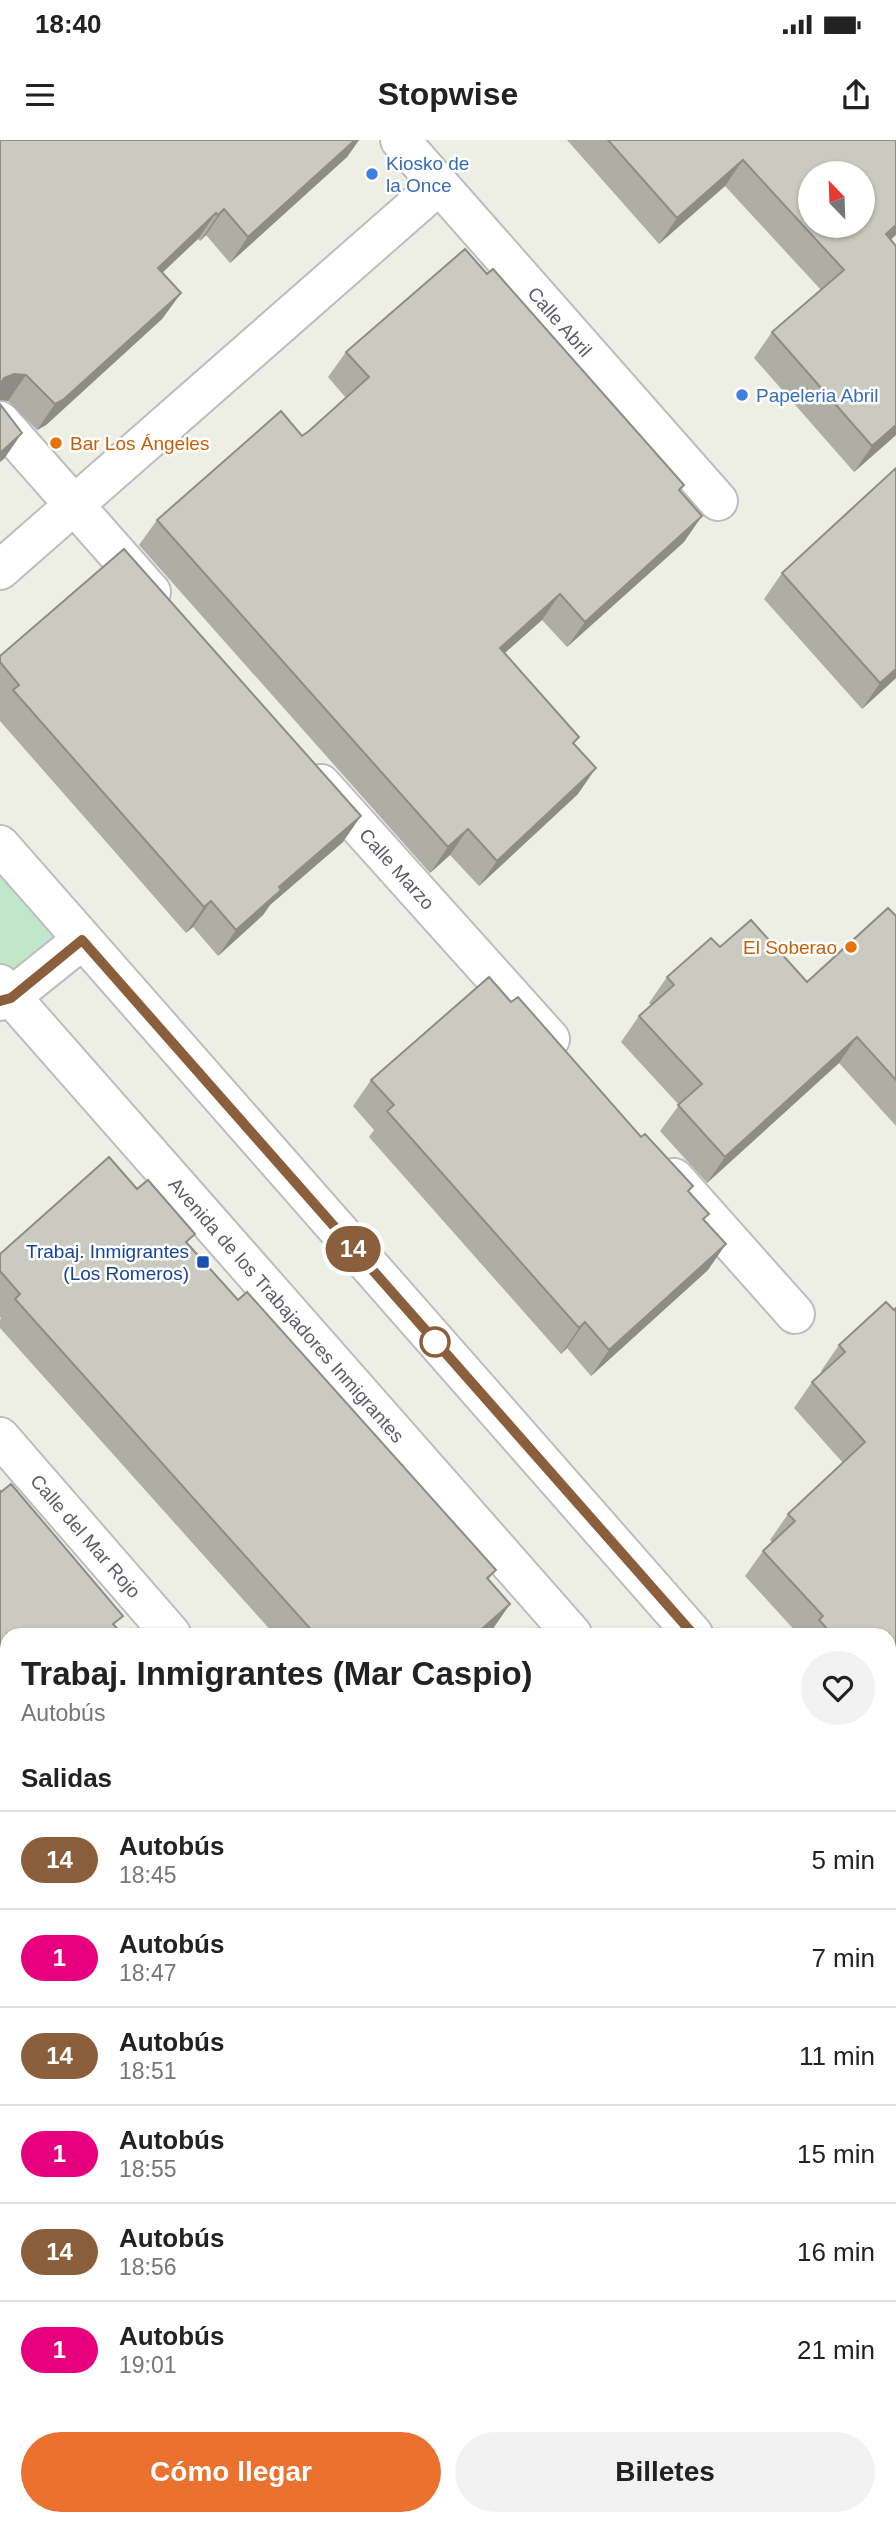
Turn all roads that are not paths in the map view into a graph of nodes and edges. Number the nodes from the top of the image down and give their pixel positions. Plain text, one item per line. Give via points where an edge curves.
1 (400, 140) edge
2 (439, 185) junction
3 (0, 421) edge
4 (718, 501) dead end
5 (75, 504) junction
6 (0, 570) edge
7 (173, 617) edge
8 (296, 757) edge
9 (0, 845) edge
10 (82, 940) junction
11 (4, 994) edge
12 (572, 1064) edge
13 (647, 1147) edge
14 (795, 1314) dead end
15 (0, 1437) edge
16 (166, 1628) edge
17 (567, 1628) edge
18 (688, 1628) edge

1 - 2 street, Calle Abril
2 - 4 street, Calle Abril
2 - 5 street
3 - 5 street
5 - 6 street
5 - 7 street
8 - 12 street, Calle Marzo
9 - 10 street
10 - 11 street
10 - 18 street
11 - 17 street, Avenida de los Trabajadores Inmigrantes
13 - 14 street
15 - 16 street, Calle del Mar Rojo

